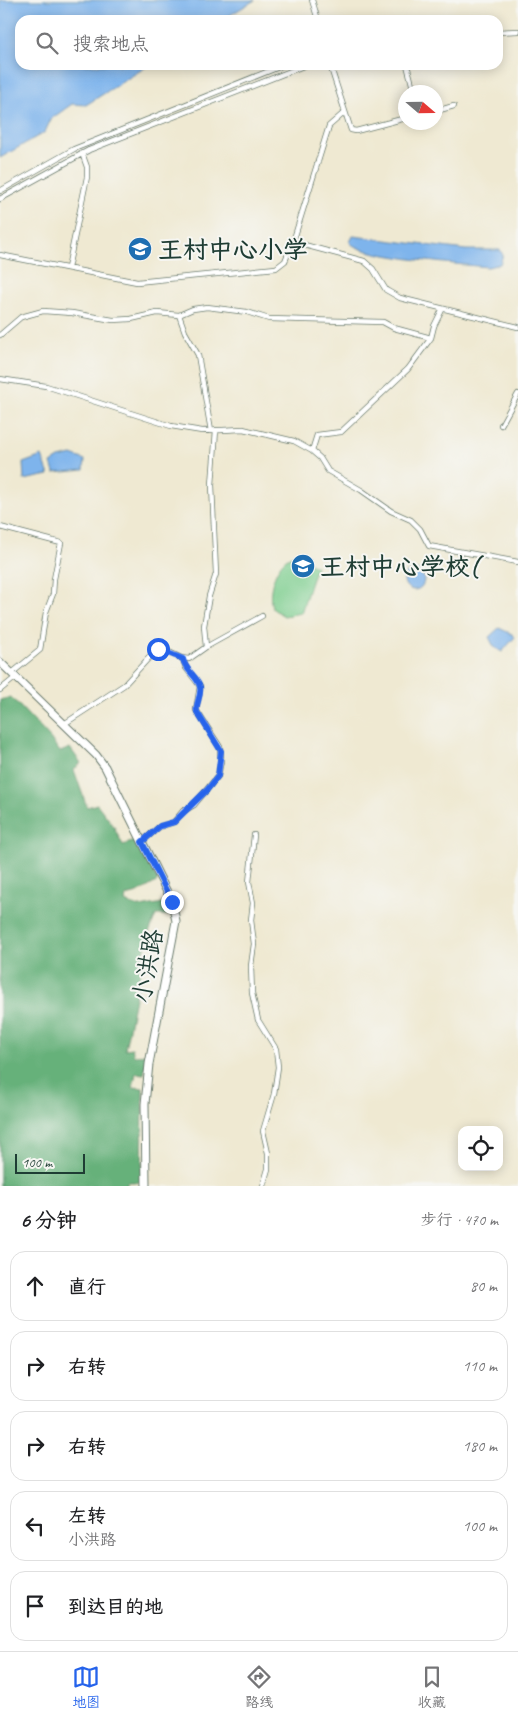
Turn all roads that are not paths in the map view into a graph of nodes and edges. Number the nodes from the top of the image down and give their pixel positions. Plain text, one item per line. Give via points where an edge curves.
1 (312, 0) edge
2 (316, 15) edge
3 (518, 31) edge
4 (503, 32) edge
5 (271, 70) edge
6 (293, 70) edge
7 (332, 70) edge
8 (408, 70) edge
9 (412, 85) edge
10 (454, 106) dead end
11 (443, 108) edge
12 (345, 112) junction
13 (398, 120) edge
14 (82, 153) junction
15 (0, 190) edge
16 (0, 198) edge
17 (293, 242) junction
18 (1, 255) edge
19 (68, 268) junction
20 (442, 310) junction
21 (178, 315) junction
22 (518, 328) edge
23 (0, 335) edge
24 (430, 338) junction
25 (0, 379) edge
26 (518, 394) edge
27 (502, 425) dead end
28 (213, 431) junction
29 (312, 451) junction
30 (0, 527) edge
31 (518, 562) edge
32 (262, 616) dead end
33 (206, 646) junction
34 (183, 659) junction
35 (0, 662) edge
36 (14, 675) junction
37 (0, 690) edge
38 (64, 724) junction
39 (254, 835) dead end
40 (142, 842) junction
41 (146, 1186) edge
42 (263, 1186) edge

1 - 2 street
3 - 4 street
5 - 15 street via 86,143
6 - 14 street
7 - 12 street
8 - 9 street
10 - 11 street
12 - 13 street via 349,128 355,131
12 - 17 street via 329,126
14 - 16 street
14 - 19 street via 87,177
17 - 19 street via 285,261 276,268 137,282
17 - 20 street via 359,258 373,268 391,294
18 - 19 street
20 - 22 street
20 - 24 street
21 - 23 street via 157,313 114,320 43,312 21,317
21 - 24 street via 207,307 247,312 269,320 383,322
21 - 28 street via 198,353
24 - 29 street via 408,369 341,432 315,437
25 - 28 street via 46,386 171,426
26 - 27 street
28 - 29 street via 239,429 260,433 294,441
28 - 33 street via 216,574 204,626
29 - 31 street via 328,471 411,520 429,546
30 - 36 street via 61,543 40,650
32 - 33 street
33 - 34 street via 189,659
34 - 38 street via 163,649 156,650 124,685
34 - 40 street via 200,686 197,712 220,747 220,769 194,805
35 - 36 main road, 小洪路
36 - 37 street
36 - 38 main road, 小洪路
38 - 40 main road, 小洪路 via 105,767
39 - 42 street via 249,882 253,902 252,993 258,1020 276,1049 278,1067 263,1131 268,1153
40 - 41 main road, 小洪路 via 172,902 176,921 149,1064 145,1104

